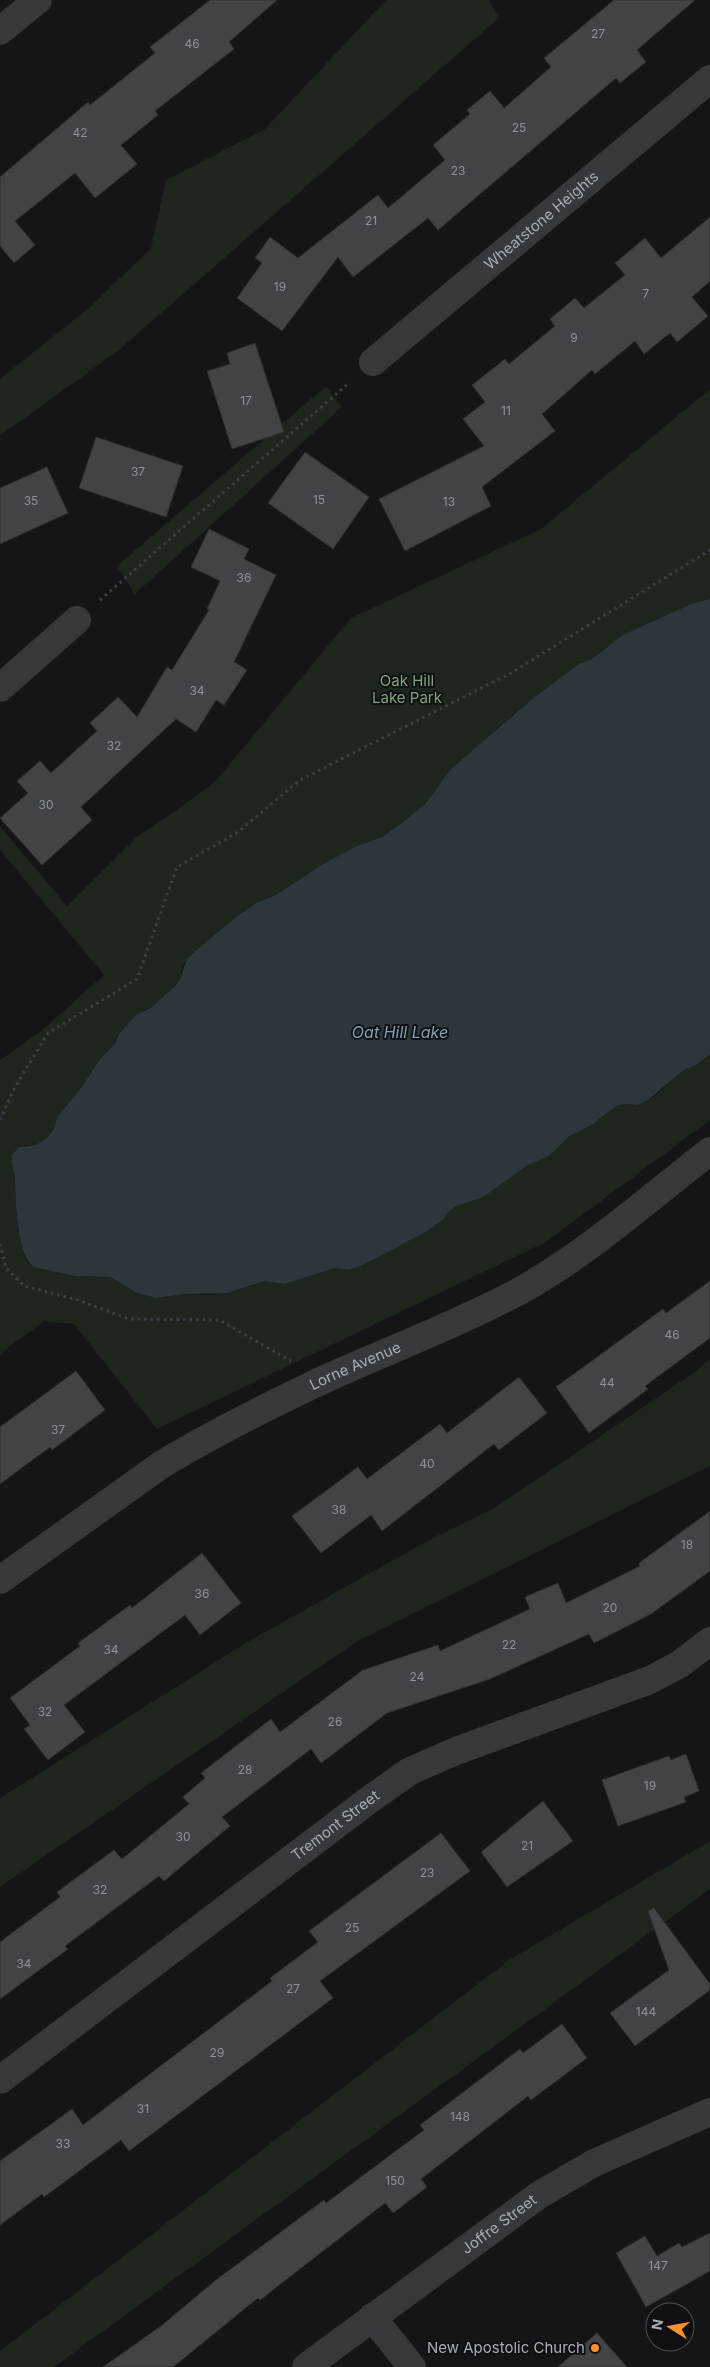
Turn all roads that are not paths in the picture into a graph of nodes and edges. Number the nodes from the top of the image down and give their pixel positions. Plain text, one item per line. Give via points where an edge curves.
1 (38, 0) edge
2 (0, 31) edge
3 (710, 79) edge
4 (373, 362) road end
5 (77, 620) road end
6 (0, 688) edge
7 (710, 1151) edge
8 (0, 1580) edge
9 (710, 1641) edge
10 (0, 2080) edge
11 (710, 2112) edge
12 (372, 2317) junction
13 (306, 2367) edge
14 (412, 2367) edge

1 - 2 street
3 - 4 street, Wheatstone Heights
5 - 6 street
7 - 8 street, Lorne Avenue via 562,1265 457,1322 325,1380 185,1451
9 - 10 street, Tremont Street via 680,1664 650,1680 410,1771
11 - 12 street, Joffre Street via 594,2163 540,2195
12 - 13 street, Joffre Street
12 - 14 street

